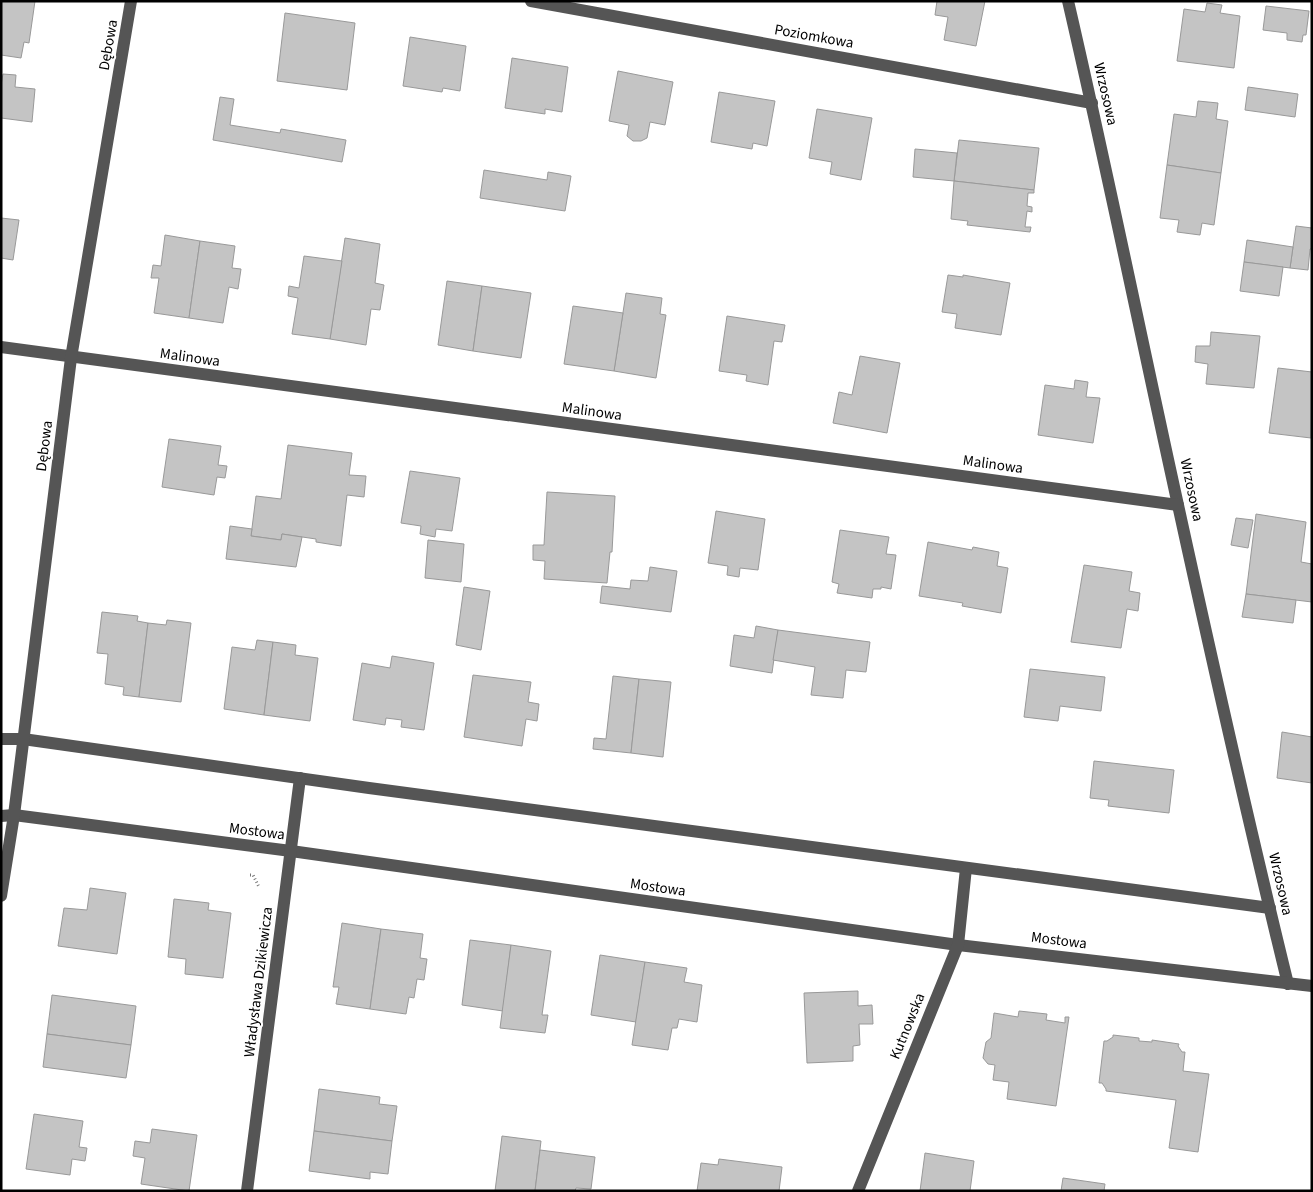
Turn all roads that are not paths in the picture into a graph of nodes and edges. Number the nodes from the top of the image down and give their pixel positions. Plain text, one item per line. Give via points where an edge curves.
1 (131, 1) edge
2 (531, 1) edge
3 (1068, 1) edge
4 (1092, 103) junction
5 (1, 347) edge
6 (72, 358) junction
7 (1178, 505) junction
8 (1, 739) edge
9 (23, 739) junction
10 (300, 778) junction
11 (7, 815) edge
12 (291, 851) junction
13 (966, 868) junction
14 (1, 896) edge
15 (1270, 908) junction
16 (958, 945) junction
17 (1288, 984) junction
18 (1312, 986) edge
19 (247, 1191) edge
20 (858, 1191) edge

1 - 6 street, Dębowa
2 - 4 street, Poziomkowa
3 - 4 street, Wrzosowa
4 - 7 street, Wrzosowa
5 - 6 street, Malinowa
6 - 7 street, Malinowa
6 - 9 street, Dębowa
7 - 15 street, Wrzosowa
8 - 9 street
9 - 10 street
9 - 11 street, Dębowa
10 - 12 street, Władysława Dzikiewicza
10 - 13 street
11 - 12 street, Mostowa
11 - 14 street, Dębowa
12 - 16 street, Mostowa
12 - 19 street, Władysława Dzikiewicza
13 - 15 street
13 - 16 street, Kutnowska
15 - 17 street, Wrzosowa
16 - 17 street, Mostowa
16 - 20 street, Kutnowska
17 - 18 street, Mostowa

